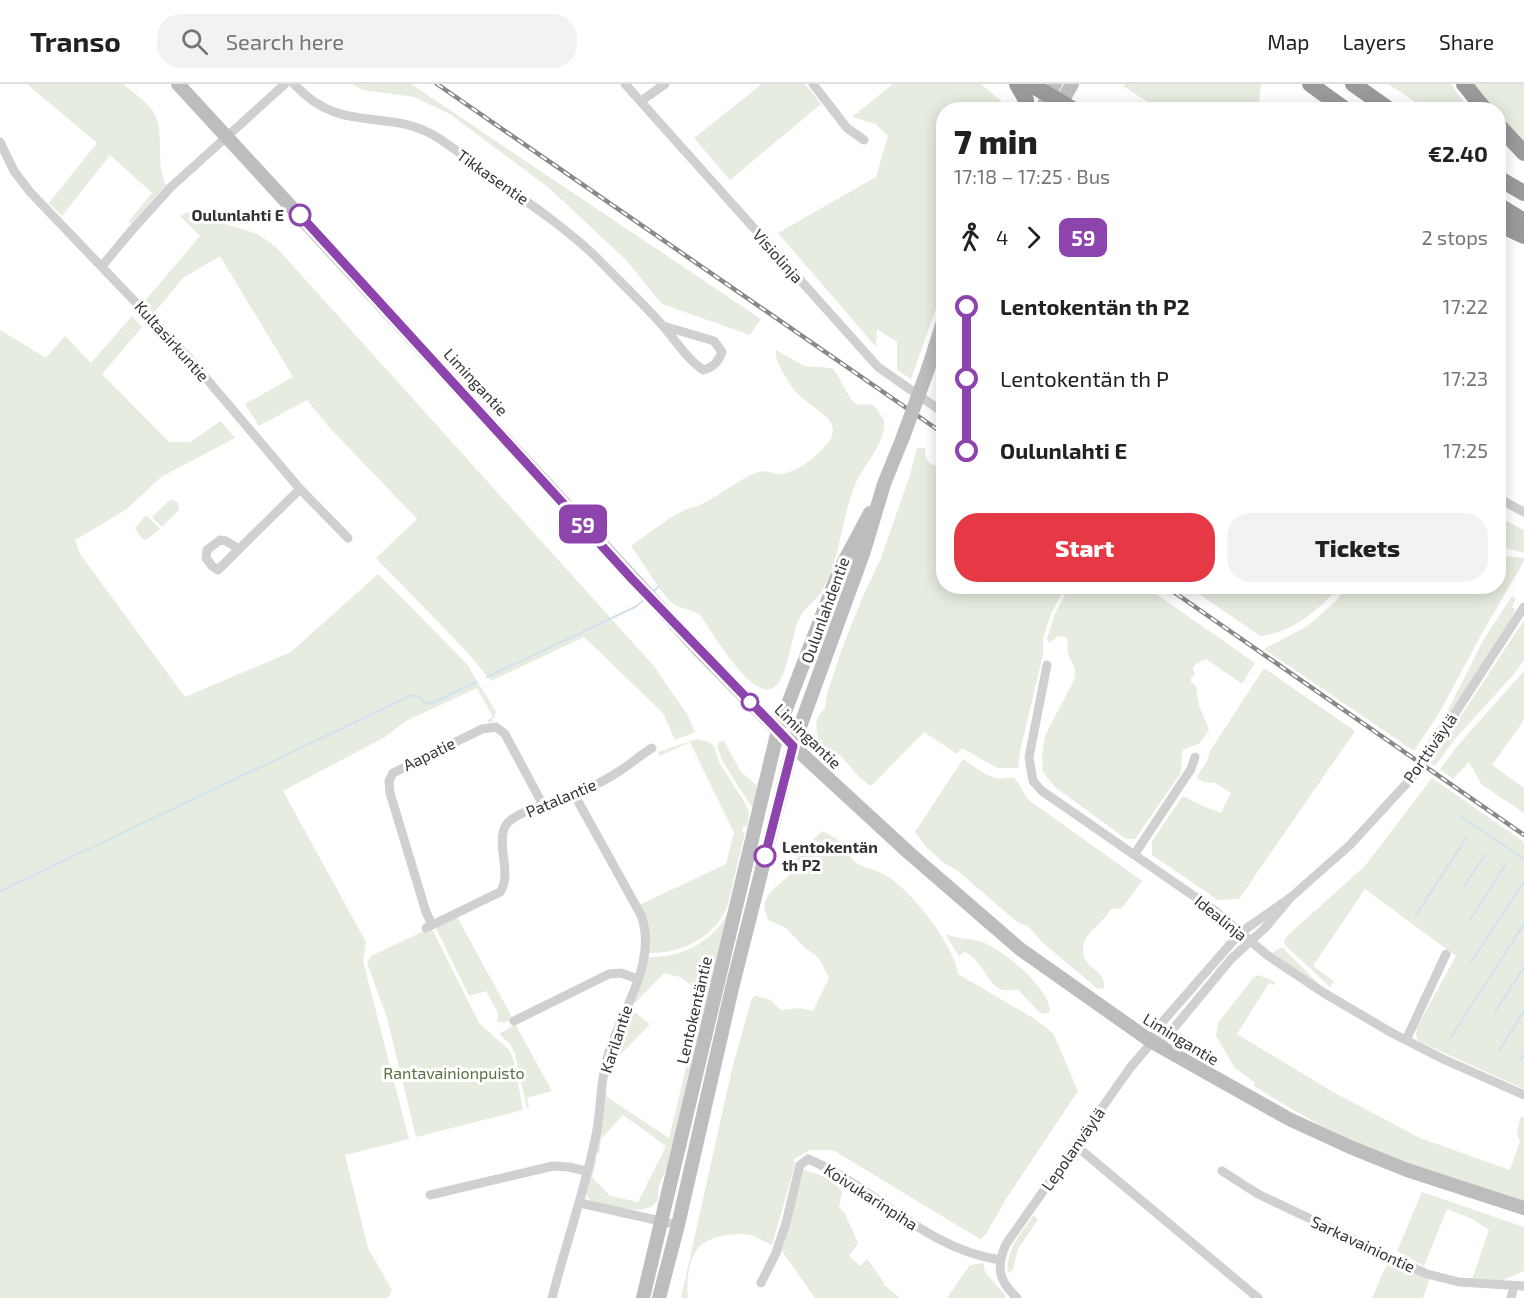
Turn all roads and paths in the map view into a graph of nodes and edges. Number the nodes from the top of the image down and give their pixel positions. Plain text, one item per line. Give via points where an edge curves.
1 (178, 84) edge
2 (285, 84) edge
3 (294, 84) edge
4 (625, 84) edge
5 (665, 84) edge
6 (813, 84) edge
7 (1017, 84) edge
8 (1030, 84) edge
9 (1072, 84) edge
10 (1310, 84) edge
11 (1353, 84) edge
12 (1464, 84) edge
13 (641, 101) junction
14 (1026, 102) edge
15 (1056, 102) edge
16 (1335, 102) edge
17 (1379, 102) edge
18 (1479, 102) edge
19 (1506, 134) edge
20 (227, 136) junction
21 (864, 140) dead end
22 (0, 142) edge
23 (1524, 153) edge
24 (1506, 183) edge
25 (1524, 194) edge
26 (1506, 210) edge
27 (1524, 221) edge
28 (1506, 228) edge
29 (1524, 236) edge
30 (102, 266) junction
31 (663, 326) junction
32 (936, 344) edge
33 (936, 354) edge
34 (928, 369) junction
35 (936, 408) edge
36 (884, 484) junction
37 (300, 489) junction
38 (1506, 502) edge
39 (1524, 512) edge
40 (348, 538) dead end
41 (239, 549) dead end
42 (1524, 607) edge
43 (1047, 665) dead end
44 (778, 730) junction
45 (793, 746) junction
46 (652, 748) dead end
47 (1195, 757) dead end
48 (574, 794) junction
49 (543, 805) junction
50 (1134, 855) junction
51 (1290, 898) junction
52 (429, 926) joint
53 (1240, 933) junction
54 (1250, 942) junction
55 (1446, 954) dead end
56 (638, 979) junction
57 (514, 1021) dead end
58 (1406, 1040) junction
59 (1152, 1042) junction
60 (1524, 1095) edge
61 (1075, 1145) junction
62 (586, 1171) junction
63 (1222, 1171) dead end
64 (430, 1195) dead end
65 (580, 1203) junction
66 (1524, 1208) edge
67 (661, 1220) junction
68 (678, 1225) junction
69 (1000, 1260) junction
70 (761, 1282) dead end
71 (1519, 1286) edge
72 (552, 1298) edge
73 (643, 1298) edge
74 (659, 1298) edge
75 (1017, 1298) edge
76 (1258, 1298) edge
77 (1511, 1298) edge

1 - 20 main road, Limingantie
2 - 20 street
3 - 31 street, Tikkasentie via 335,114 412,126 439,139 558,223
4 - 13 street, Visiolinja
5 - 13 street
6 - 21 street via 848,128
7 - 14 highway
8 - 15 highway
9 - 15 main road
10 - 16 highway
11 - 17 highway
12 - 18 highway
13 - 35 street, Visiolinja via 878,368
19 - 23 highway
20 - 30 street via 171,187
20 - 44 main road, Limingantie via 632,579
22 - 30 street, Kultasirkuntie via 24,185
24 - 25 highway
26 - 27 highway
28 - 29 highway
30 - 37 street, Kultasirkuntie via 188,357
31 - 31 street, Tikkasentie via 703,370 718,362 722,352 708,337
32 - 34 main road, Oulunlahdentie
33 - 34 main road, Oulunlahdentie
34 - 36 main road, Oulunlahdentie, bridge
36 - 44 main road, Oulunlahdentie via 839,571
36 - 45 main road, Oulunlahdentie via 864,551
37 - 40 street, Kultasirkuntie
37 - 41 street
38 - 39 street
42 - 51 street, Porttiväylä via 1417,772 1350,845
43 - 50 street, Idealinja via 1029,757 1033,781
44 - 45 main road, Limingantie
44 - 67 main road, Lentokentäntie
45 - 59 main road, Limingantie via 1020,949
45 - 68 main road, Lentokentäntie
46 - 48 street, Patalantie via 615,774
47 - 50 street
48 - 49 street, Patalantie
48 - 56 street, Karilantie via 643,922 645,960
49 - 52 street, Patalantie via 507,824 504,884 500,892
49 - 52 street, Aapatie via 506,734 496,727 482,729 393,773 390,793
50 - 53 street, Idealinja via 1214,910
51 - 53 street, Porttiväylä
51 - 54 street, Porttiväylä
53 - 54 street, Idealinja
53 - 59 street, Porttiväylä via 1158,1027
54 - 58 street, Idealinja via 1324,993
54 - 59 street, Porttiväylä via 1231,959 1164,1040
55 - 58 street
56 - 57 street via 609,974
56 - 62 street, Karilantie via 605,1065 597,1127
58 - 60 street, Idealinja
59 - 61 street, Lepolanväylä
59 - 66 main road, Limingantie via 1289,1119 1350,1148
61 - 69 street, Lepolanväylä via 1006,1244
61 - 76 street
62 - 64 street via 553,1166
62 - 65 street, Karilantie
63 - 71 street, Sarkavainiontie via 1258,1194 1427,1274 1459,1282
65 - 67 street
65 - 72 street, Karilantie
67 - 68 street
67 - 73 main road, Lentokentäntie
68 - 74 main road, Lentokentäntie
69 - 70 street, Koivukarinpiha via 946,1243 808,1158 800,1165 786,1223
69 - 75 street via 1003,1280
71 - 77 street

